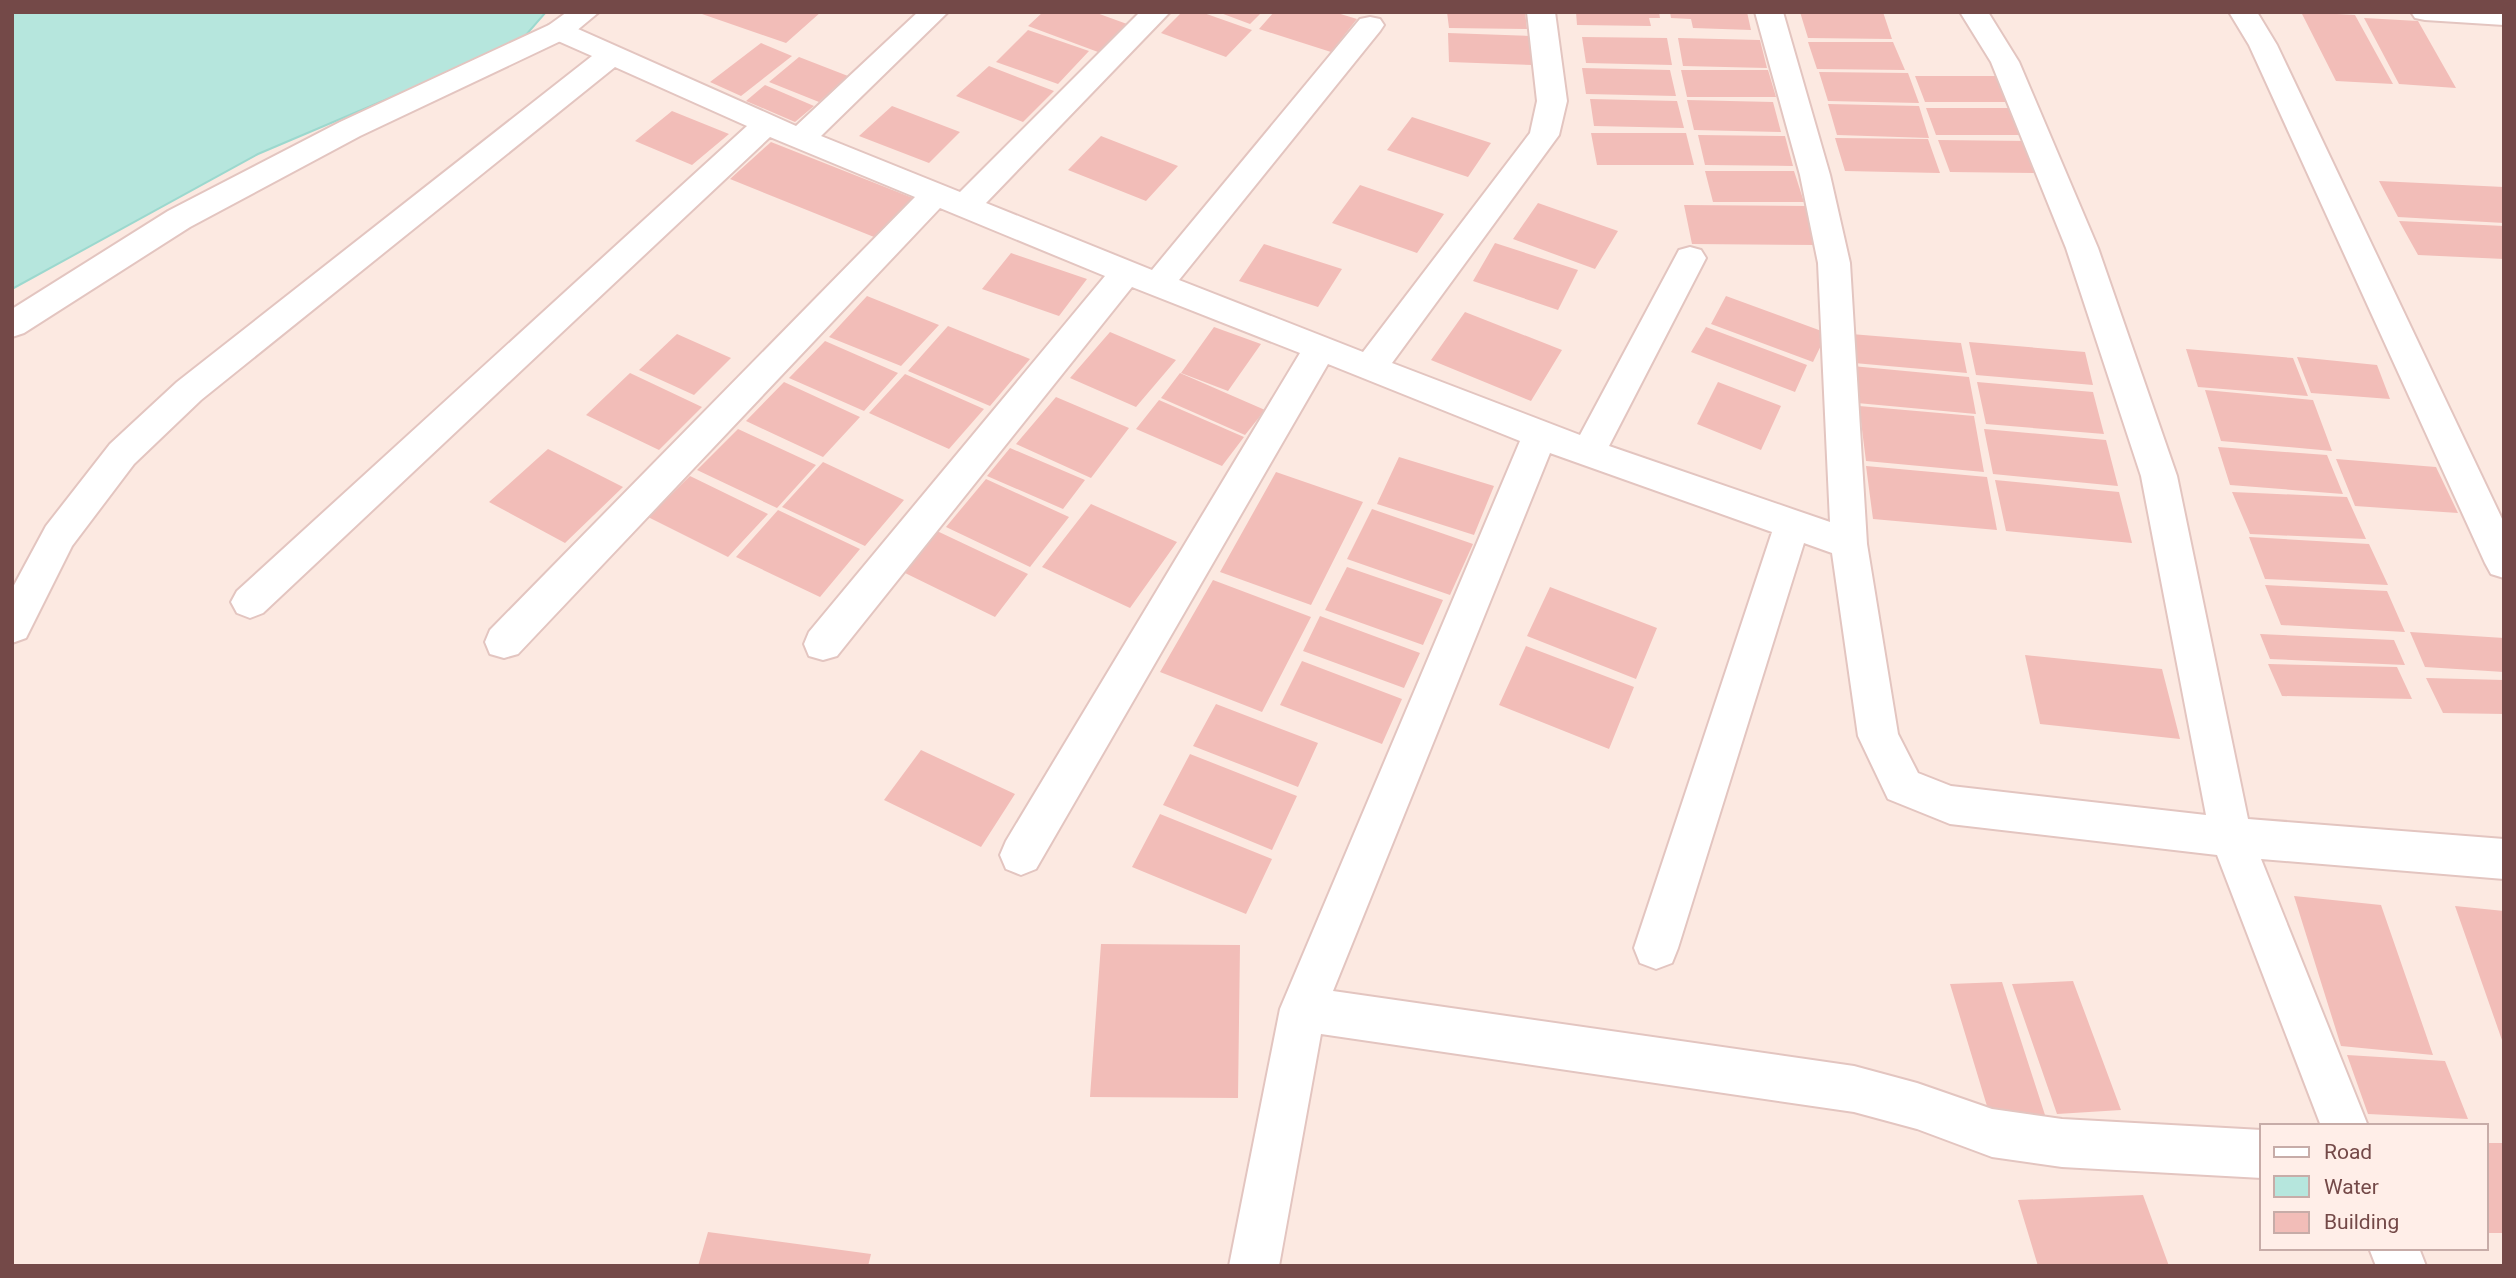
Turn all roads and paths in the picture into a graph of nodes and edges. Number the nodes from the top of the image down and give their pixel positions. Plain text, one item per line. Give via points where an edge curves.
1 (585, 12) edge
2 (934, 12) edge
3 (1156, 12) edge
4 (1541, 12) edge
5 (1769, 12) edge
6 (1974, 12) edge
7 (2242, 12) edge
8 (2425, 12) edge
9 (2504, 17) edge
10 (1370, 25) dead end
11 (559, 31) junction
12 (613, 54) junction
13 (767, 124) junction
14 (800, 139) junction
15 (949, 201) junction
16 (1690, 258) dead end
17 (1126, 272) junction
18 (1158, 284) junction
19 (12, 325) edge
20 (1321, 347) junction
21 (1371, 366) junction
22 (1540, 434) junction
23 (1588, 453) junction
24 (1792, 525) junction
25 (1849, 544) junction
26 (2504, 562) edge
27 (250, 602) dead end
28 (12, 627) edge
29 (503, 642) dead end
30 (822, 644) dead end
31 (2231, 837) junction
32 (1021, 855) dead end
33 (2504, 859) edge
34 (1656, 948) dead end
35 (1303, 1009) junction
36 (2344, 1124) edge
37 (2260, 1154) edge
38 (1254, 1266) edge

1 - 11 street
2 - 14 street
3 - 15 street
4 - 21 street via 1552,101 1544,135
5 - 25 street via 1815,175 1834,263
6 - 31 street via 2005,62 2082,248 2159,476
7 - 26 street via 2263,45
8 - 9 street
10 - 18 street
11 - 12 street
11 - 19 street via 350,129 179,219
12 - 13 street
12 - 28 street via 189,391 122,454 59,536
13 - 14 street
13 - 27 street
14 - 15 street
15 - 17 street
15 - 29 street
16 - 23 street
17 - 18 street
17 - 30 street
18 - 20 street
20 - 21 street
20 - 32 street
21 - 22 street
22 - 23 street
22 - 35 street
23 - 24 street
24 - 25 street
24 - 34 street
25 - 31 street via 1878,736 1903,786 1950,805
31 - 33 street
31 - 36 street
35 - 37 street via 1854,1089 1992,1133 2062,1143
35 - 38 street

